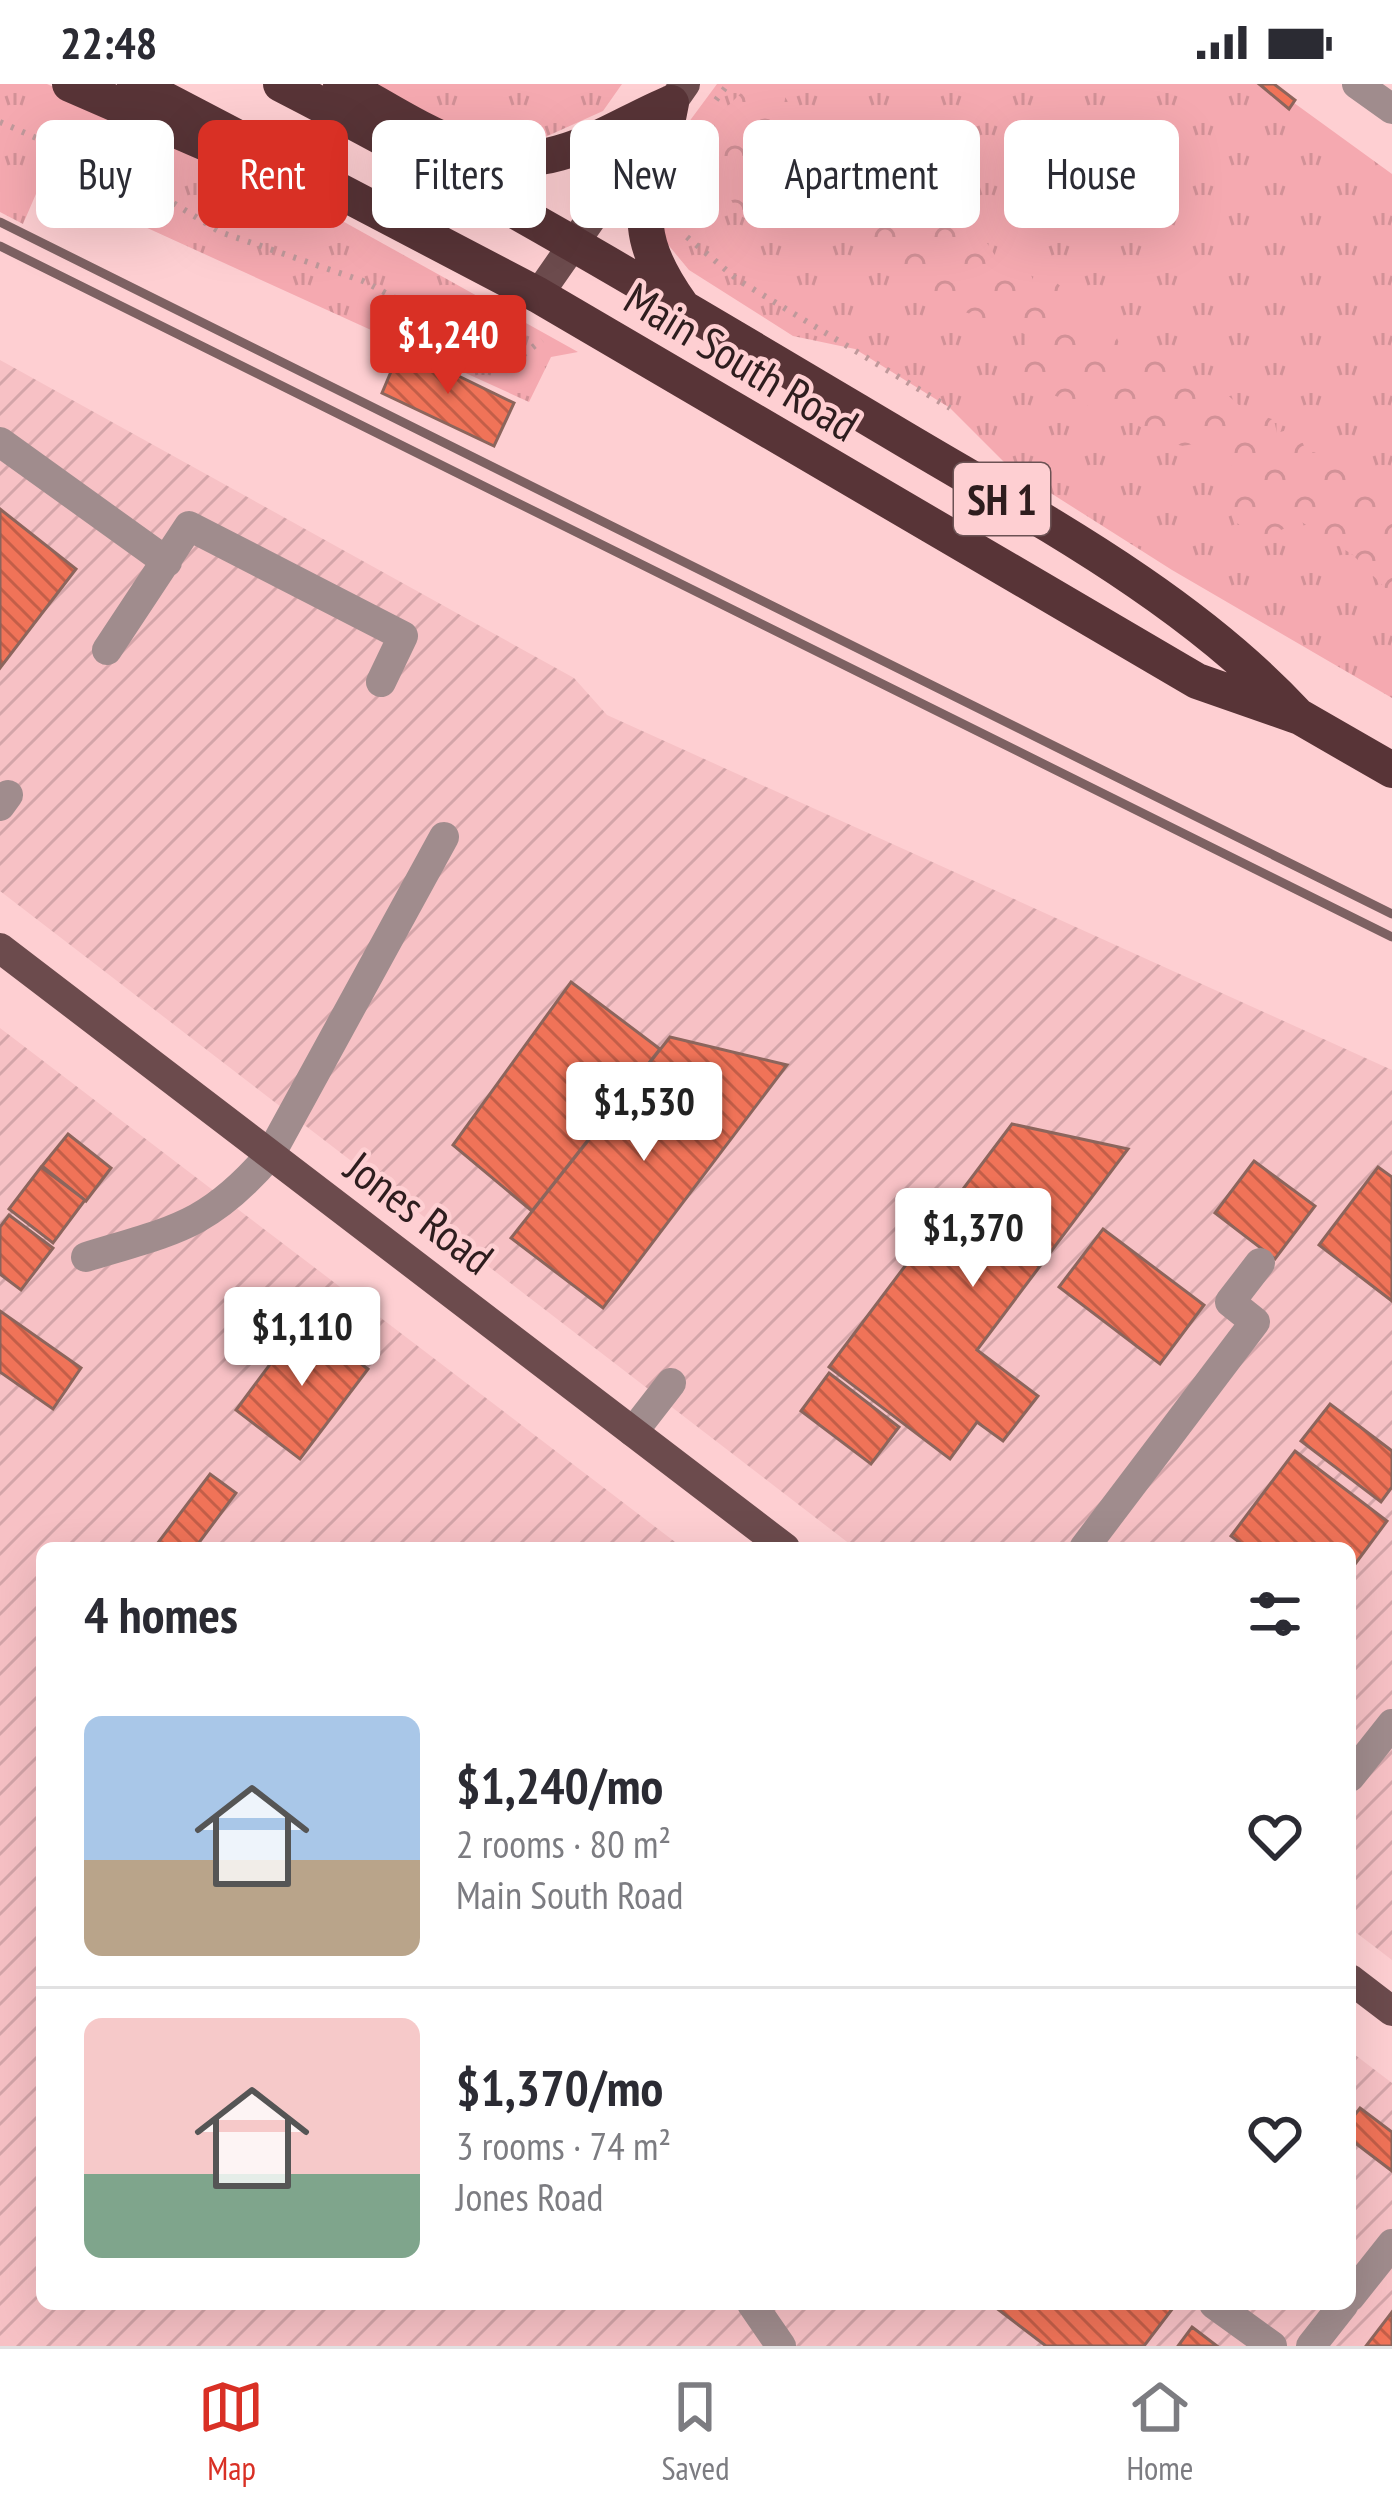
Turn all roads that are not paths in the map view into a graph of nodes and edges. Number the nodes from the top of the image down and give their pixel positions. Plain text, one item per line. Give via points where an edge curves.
1 (70, 84) edge
2 (135, 84) edge
3 (281, 84) edge
4 (341, 84) edge
5 (1357, 84) edge
6 (686, 101) edge
7 (1392, 109) edge
8 (206, 120) edge
9 (198, 141) edge
10 (348, 192) edge
11 (572, 243) junction
12 (538, 295) junction
13 (684, 308) junction
14 (0, 442) edge
15 (167, 562) junction
16 (107, 650) dead end
17 (381, 682) dead end
18 (1300, 717) junction
19 (1392, 770) edge
20 (444, 837) dead end
21 (0, 948) edge
22 (270, 1155) junction
23 (86, 1257) dead end
24 (1260, 1263) dead end
25 (671, 1383) dead end
26 (633, 1432) junction
27 (777, 1542) edge
28 (1089, 1542) edge
29 (1392, 1724) edge
30 (1356, 1769) edge
31 (1356, 1984) edge
32 (1392, 2011) edge
33 (1392, 2244) edge
34 (1356, 2289) edge
35 (756, 2310) edge
36 (1222, 2310) edge
37 (1339, 2310) edge
38 (781, 2346) edge
39 (1272, 2346) edge
40 (1311, 2346) edge

1 - 9 highway
2 - 8 highway, Main South Road / SH 1
3 - 11 highway, Main South Road / SH 1
4 - 6 highway via 469,152 508,161 561,152
5 - 7 street
6 - 11 main road
6 - 13 highway via 643,206 658,268
10 - 12 highway, Main South Road / SH 1
11 - 12 main road
11 - 13 highway, Main South Road / SH 1
12 - 18 highway, Main South Road / SH 1 via 963,558 1197,681
13 - 18 highway, Main South Road / SH 1 via 1135,581 1218,640
14 - 15 street
15 - 16 street
15 - 17 street via 189,526 404,636
18 - 19 highway, Main South Road / SH 1
20 - 22 street
21 - 22 main road, Jones Road
22 - 23 street via 233,1198 186,1227
22 - 26 main road, Jones Road
24 - 28 street via 1230,1302 1255,1322
25 - 26 street
26 - 27 main road, Jones Road
29 - 30 street
31 - 32 main road
33 - 34 street
35 - 38 street
36 - 39 street
37 - 40 street

